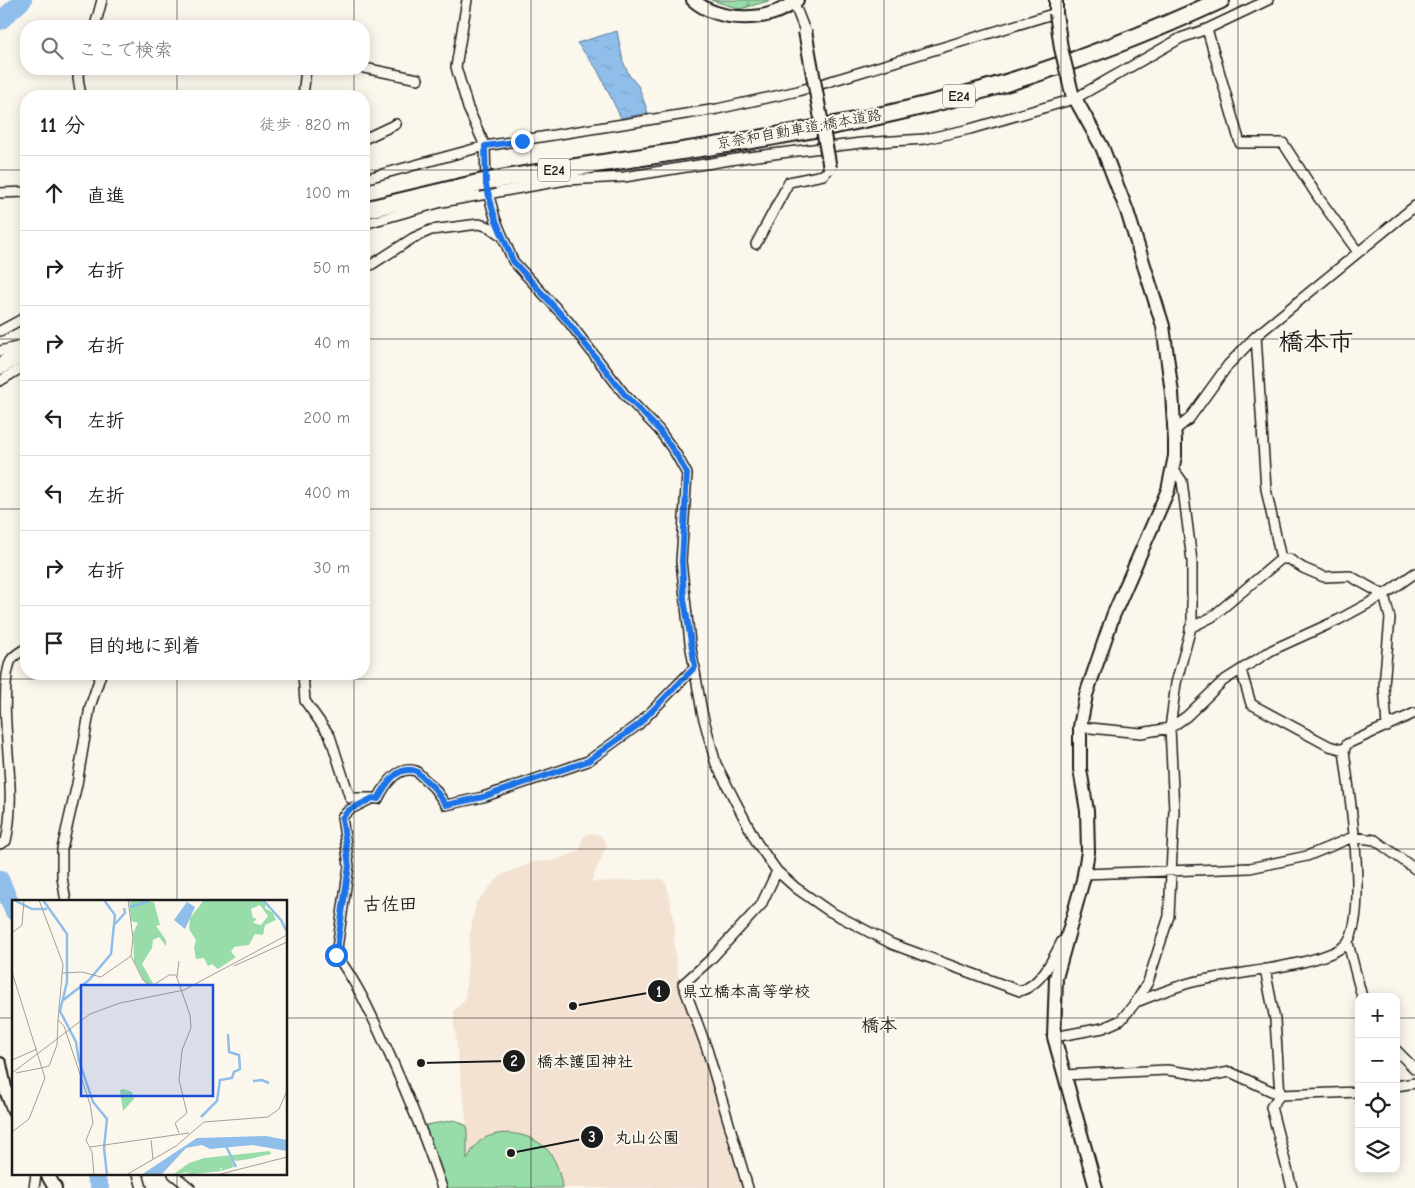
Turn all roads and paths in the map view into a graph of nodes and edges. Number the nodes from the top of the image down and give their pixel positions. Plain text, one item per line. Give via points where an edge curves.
1 (102, 0) edge
2 (467, 0) edge
3 (692, 0) edge
4 (1056, 0) edge
5 (1221, 0) edge
6 (1268, 0) edge
7 (796, 1) edge
8 (1056, 13) junction
9 (97, 20) edge
10 (1207, 29) junction
11 (805, 31) joint
12 (370, 69) edge
13 (79, 75) edge
14 (305, 75) edge
15 (418, 79) dead end
16 (80, 90) edge
17 (304, 90) edge
18 (1073, 96) junction
19 (396, 124) dead end
20 (370, 136) edge
21 (485, 146) junction
22 (830, 168) joint
23 (370, 177) edge
24 (487, 186) junction
25 (20, 192) edge
26 (0, 193) edge
27 (1415, 206) edge
28 (370, 209) edge
29 (370, 222) edge
30 (502, 236) junction
31 (756, 244) dead end
32 (1358, 252) junction
33 (370, 265) edge
34 (20, 320) edge
35 (0, 330) edge
36 (1256, 336) junction
37 (20, 346) edge
38 (0, 351) edge
39 (20, 354) edge
40 (0, 366) edge
41 (20, 369) edge
42 (0, 382) edge
43 (1174, 431) junction
44 (1172, 467) junction
45 (1282, 559) junction
46 (1415, 573) edge
47 (1384, 595) junction
48 (1190, 628) junction
49 (20, 653) edge
50 (695, 667) junction
51 (1241, 670) junction
52 (98, 680) edge
53 (303, 680) edge
54 (1415, 713) edge
55 (1080, 727) junction
56 (1387, 727) junction
57 (1170, 728) junction
58 (1344, 750) junction
59 (373, 798) junction
60 (1353, 837) junction
61 (3, 842) edge
62 (1415, 869) edge
63 (1172, 870) junction
64 (777, 871) junction
65 (1084, 874) junction
66 (66, 900) edge
67 (1070, 928) junction
68 (1348, 943) junction
69 (1265, 970) junction
70 (1361, 993) edge
71 (1136, 1002) junction
72 (1054, 1037) junction
73 (1400, 1054) edge
74 (0, 1064) edge
75 (1415, 1069) edge
76 (1064, 1075) junction
77 (1415, 1083) edge
78 (1400, 1085) edge
79 (1355, 1092) edge
80 (1280, 1095) junction
81 (12, 1107) edge
82 (48, 1176) edge
83 (175, 1176) edge
84 (56, 1188) edge
85 (190, 1188) edge
86 (442, 1188) edge
87 (748, 1188) edge
88 (1096, 1188) edge
89 (1292, 1188) edge

1 - 9 street
2 - 21 street via 456,67 468,108
3 - 7 street via 714,12 735,18 759,16
4 - 8 street
5 - 24 highway, 京奈和自動車道;橋本道路 / E24 via 1098,53 1012,82 926,105 801,131 614,160
6 - 10 street
7 - 11 street
8 - 18 street, bridge
8 - 21 street via 798,91 684,114
10 - 18 street via 1181,38
10 - 32 street via 1240,143 1284,143
11 - 22 street, bridge
12 - 15 street
13 - 16 street
14 - 17 street
18 - 24 street via 970,129 925,139 861,143 749,157 624,178
18 - 43 street via 1102,147 1127,211 1163,326
19 - 20 street
21 - 23 street
21 - 24 street
22 - 31 street via 823,175 789,182
24 - 28 highway, 京奈和自動車道;橋本道路 / E24 via 453,188
24 - 29 street
24 - 30 street
25 - 26 street
27 - 32 street
30 - 33 street via 479,224 437,229 413,238
30 - 50 street via 513,261 568,322 625,395 659,430 687,474 682,561
32 - 36 street
34 - 35 street
36 - 43 street via 1228,365 1189,420
36 - 45 street via 1266,489
37 - 38 street
39 - 40 highway
41 - 42 street
43 - 44 street
44 - 48 street via 1182,481 1192,561
44 - 55 street via 1168,490 1110,625 1086,695
45 - 47 street via 1289,559 1324,577 1350,576
45 - 48 street via 1212,617
46 - 47 street
47 - 51 street via 1272,650
47 - 56 street via 1390,618 1384,685
48 - 57 street via 1176,683
49 - 61 street via 12,659 3,692 3,746 9,802 9,828
50 - 59 street via 638,725 588,761 483,797 446,805 416,771 403,771 393,775 378,799
50 - 64 street via 702,712 716,764 757,843
51 - 57 street
51 - 58 street via 1251,704 1329,746
52 - 66 street via 62,849
53 - 59 street via 305,701 330,736 350,798
54 - 56 street
55 - 57 street via 1141,732
55 - 65 street via 1080,769 1087,811 1088,852
56 - 58 street via 1347,744
57 - 63 street via 1174,810
58 - 60 street
59 - 86 street via 349,810 342,818 349,866 336,955 353,978 384,1043 421,1126
60 - 62 street via 1375,840
60 - 63 street via 1307,856 1250,868
60 - 68 street via 1358,893 1354,927
63 - 65 street
63 - 71 street via 1169,916 1148,982
64 - 67 street via 829,911 892,944 1022,992 1050,963
64 - 87 street via 761,904 711,959 683,984 707,1049
65 - 67 street
67 - 72 street via 1056,978
68 - 69 street via 1336,953
68 - 70 street
69 - 71 street via 1193,982
69 - 80 street via 1275,1020
71 - 72 street via 1121,1020 1103,1028
72 - 76 street
73 - 75 street
74 - 81 street
76 - 80 street via 1167,1070 1208,1076 1230,1072
76 - 88 street
77 - 78 street
79 - 80 street
80 - 89 street via 1271,1107
82 - 84 street
83 - 85 street

